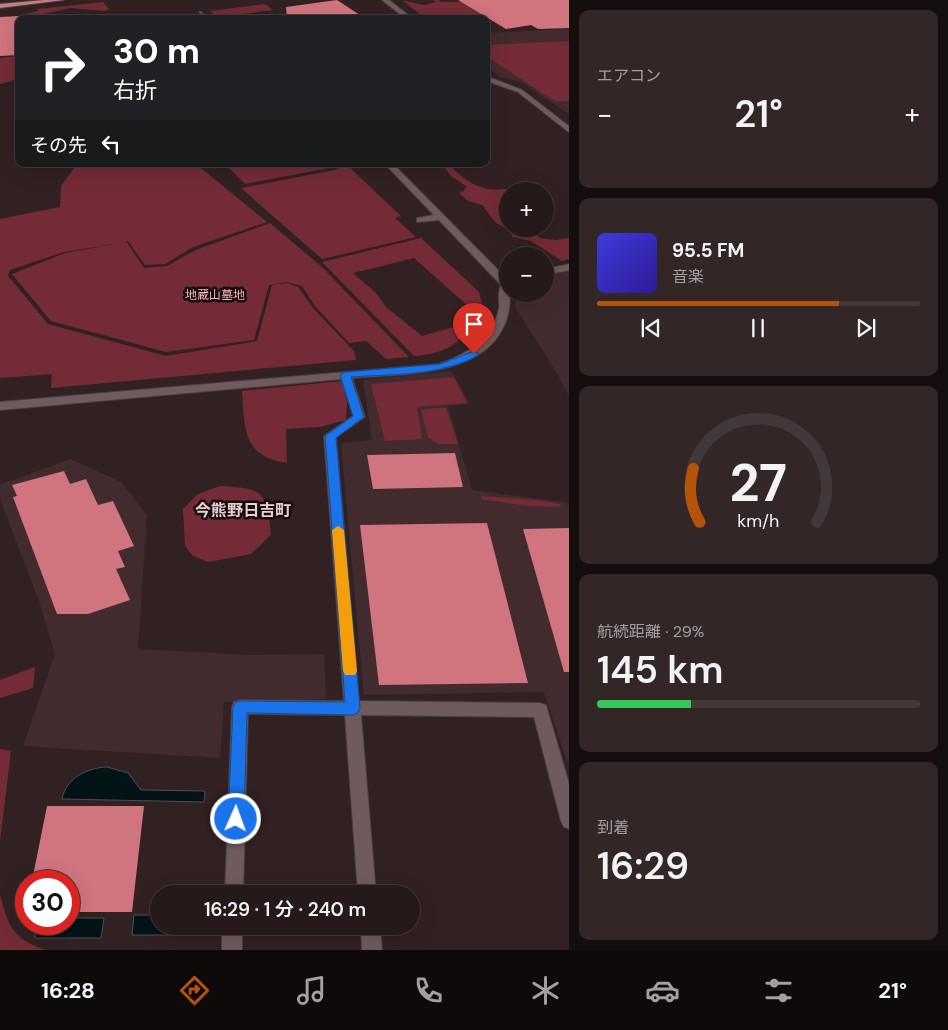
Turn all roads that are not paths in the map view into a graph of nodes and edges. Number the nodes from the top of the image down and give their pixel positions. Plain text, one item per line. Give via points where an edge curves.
1 (61, 0) edge
2 (385, 0) edge
3 (0, 6) edge
4 (405, 15) edge
5 (490, 80) edge
6 (569, 119) edge
7 (556, 121) junction
8 (569, 131) edge
9 (392, 167) edge
10 (440, 217) junction
11 (420, 220) dead end
12 (569, 267) edge
13 (554, 270) edge
14 (499, 275) edge
15 (504, 302) edge
16 (345, 375) junction
17 (0, 406) edge
18 (353, 708) junction
19 (569, 821) edge
20 (234, 885) edge
21 (366, 885) edge
22 (232, 935) edge
23 (371, 935) edge
24 (232, 950) edge
25 (372, 950) edge

1 - 3 main road
2 - 4 street
5 - 7 street via 520,91
6 - 7 street
7 - 8 street
9 - 10 street
10 - 11 street
10 - 14 street
12 - 13 street
15 - 16 street via 505,307 488,343 460,361 425,368
16 - 17 street
16 - 18 street via 359,417 330,436
18 - 19 street via 540,710
18 - 20 street via 240,707
18 - 21 street
22 - 24 street
23 - 25 street

